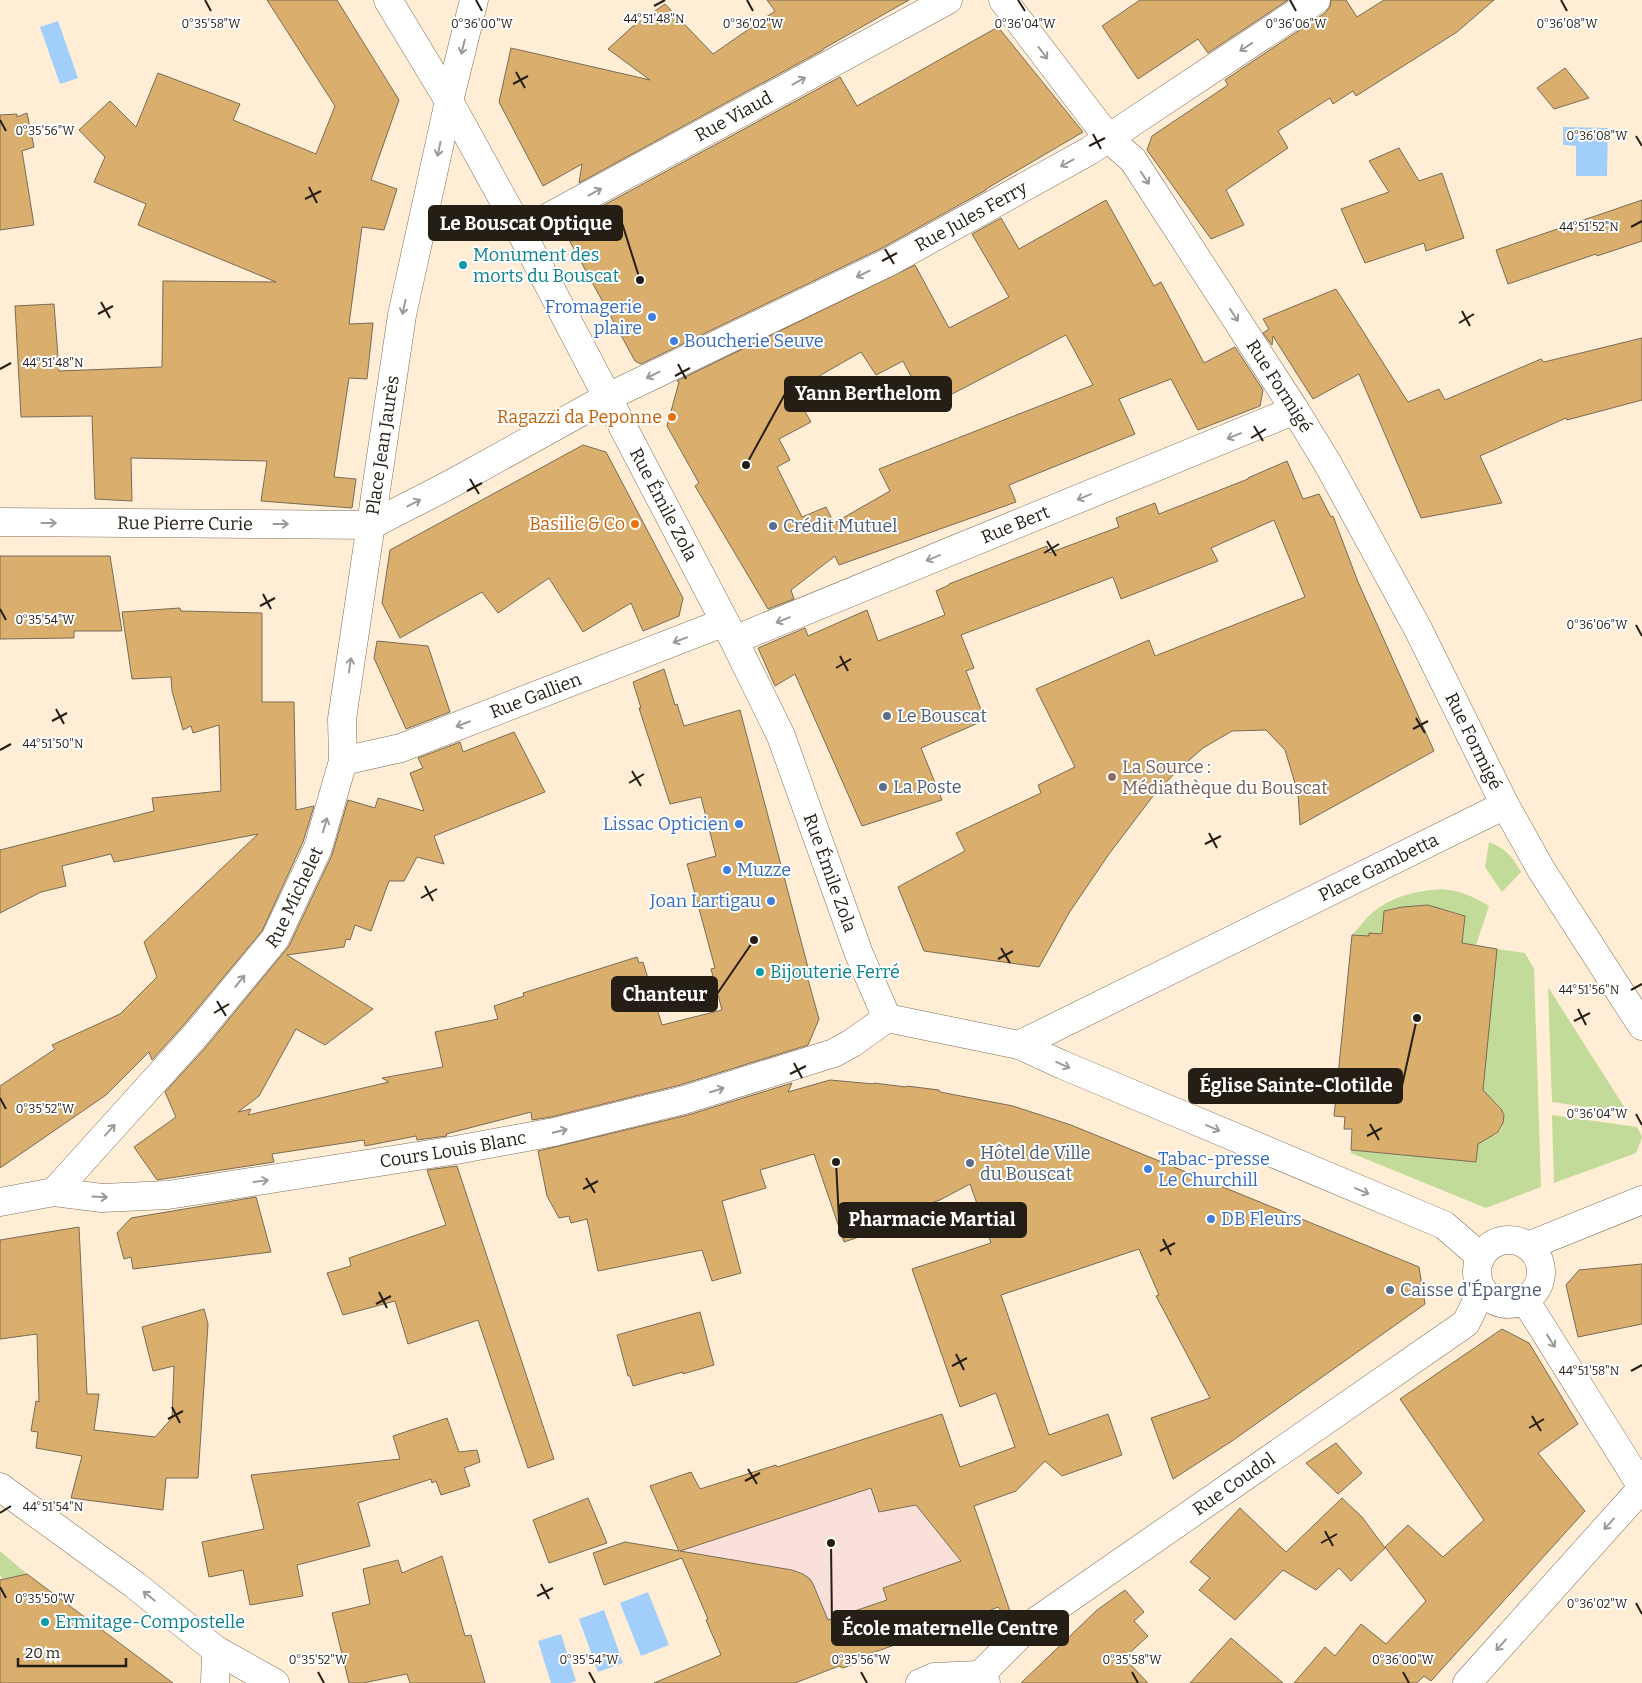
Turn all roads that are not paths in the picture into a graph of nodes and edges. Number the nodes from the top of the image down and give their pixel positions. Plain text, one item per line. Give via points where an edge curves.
1 (388, 0) edge
2 (474, 0) edge
3 (948, 0) edge
4 (1003, 0) edge
5 (1316, 0) edge
6 (449, 101) junction
7 (1109, 139) junction
8 (521, 232) junction
9 (608, 397) junction
10 (1296, 410) junction
11 (0, 522) edge
12 (370, 525) junction
13 (729, 631) junction
14 (343, 761) junction
15 (1505, 805) junction
16 (887, 1018) junction
17 (1642, 1026) edge
18 (1019, 1045) junction
19 (54, 1192) junction
20 (1642, 1200) edge
21 (0, 1202) edge
22 (1528, 1246) junction
23 (1481, 1257) junction
24 (1482, 1290) junction
25 (1525, 1300) junction
26 (0, 1487) edge
27 (1642, 1488) edge
28 (216, 1650) junction
29 (979, 1680) edge
30 (215, 1683) edge
31 (275, 1683) edge
32 (920, 1683) edge
33 (1467, 1683) edge

1 - 6 street, Rue Émile Zola
2 -> 6 street
8 -> 3 street, Rue Viaud
4 -> 7 street, Rue Formigé
5 -> 7 street, Rue Jules Ferry
6 - 8 street, Rue Émile Zola
6 -> 12 street, Place Jean Jaurès via 402,316
7 -> 9 street, Rue Jules Ferry via 888,262
7 -> 10 street, Rue Formigé via 1133,160
8 - 9 street, Rue Émile Zola
12 -> 9 street, Place Jean Jaurès
9 - 13 street, Rue Émile Zola
10 -> 13 street, Rue Bert
10 - 15 street, Rue Formigé via 1413,621
11 -> 12 street, Rue Pierre Curie
14 -> 12 street, Rue Michelet via 342,719
13 -> 14 street, Rue Gallien via 401,748
13 - 16 street, Rue Émile Zola via 780,736 859,954
19 -> 14 street, Rue Michelet via 194,1037 275,939 318,848
15 - 17 street via 1542,871
15 - 18 street, Place Gambetta
16 - 18 street
19 -> 16 street, Cours Louis Blanc via 102,1198 168,1195 554,1132 684,1100 834,1053
18 -> 23 street via 1444,1225
19 - 21 street, Cours Louis Blanc
20 - 22 street
22 - 23 street via 1511,1240 1502,1241 1486,1250
22 - 25 street via 1540,1264 1541,1274 1533,1293
23 - 24 street via 1476,1274
24 - 25 street via 1497,1303 1516,1304
24 - 29 street, Rue Coudol via 1466,1322 1029,1626
25 -> 27 street
28 -> 26 street via 135,1585
27 -> 33 street
28 - 30 street
28 - 31 street
29 - 32 street via 934,1677

